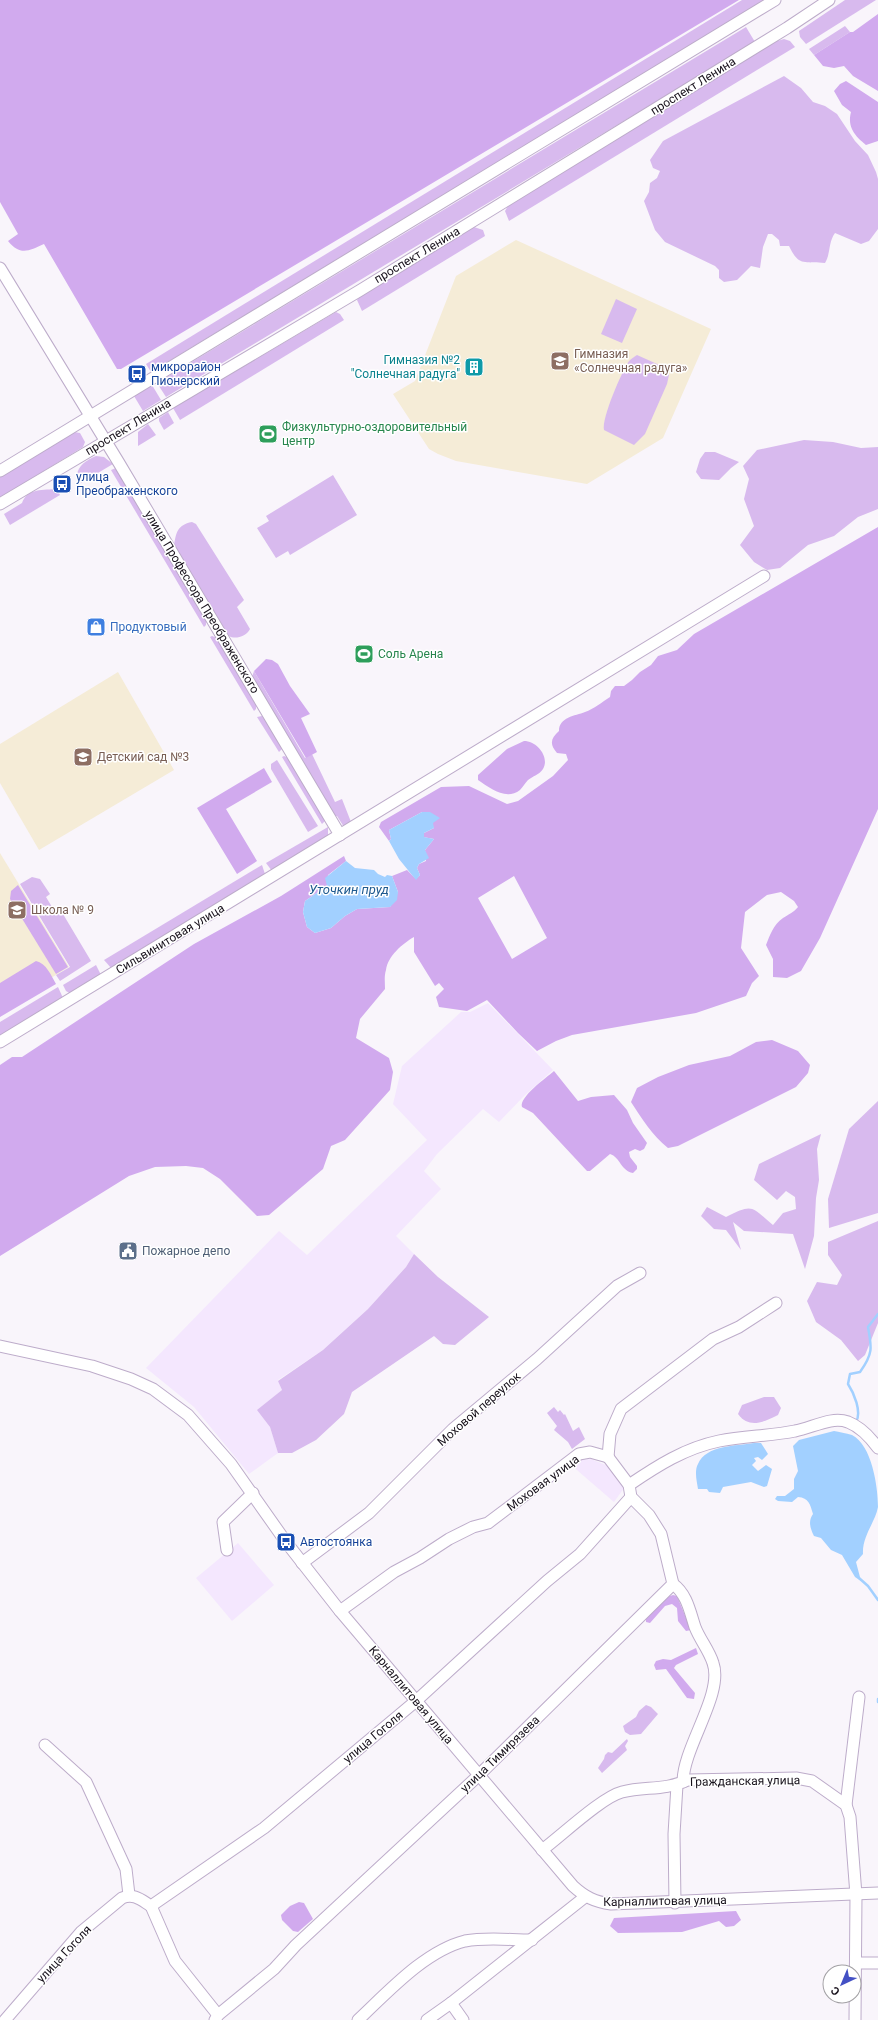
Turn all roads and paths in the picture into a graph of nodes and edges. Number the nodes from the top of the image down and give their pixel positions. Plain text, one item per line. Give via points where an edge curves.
1 (775, 0) edge
2 (829, 0) edge
3 (0, 268) edge
4 (91, 416) junction
5 (106, 440) junction
6 (0, 472) edge
7 (0, 504) edge
8 (764, 576) dead end
9 (340, 835) junction
10 (0, 1042) edge
11 (640, 1273) dead end
12 (776, 1303) dead end
13 (0, 1346) edge
14 (878, 1448) edge
15 (608, 1457) junction
16 (629, 1485) junction
17 (253, 1493) junction
18 (631, 1497) junction
19 (227, 1550) dead end
20 (302, 1563) junction
21 (674, 1584) junction
22 (340, 1611) junction
23 (859, 1697) dead end
24 (416, 1701) junction
25 (45, 1744) dead end
26 (478, 1776) junction
27 (680, 1784) junction
28 (846, 1805) junction
29 (542, 1850) junction
30 (878, 1893) edge
31 (129, 1895) junction
32 (856, 1895) junction
33 (585, 1897) junction
34 (675, 1903) junction
35 (151, 1906) junction
36 (532, 1940) junction
37 (856, 1963) junction
38 (878, 1963) edge
39 (451, 2003) junction
40 (216, 2017) edge
41 (5, 2020) edge
42 (358, 2020) edge
43 (427, 2020) edge
44 (463, 2020) edge
45 (855, 2020) edge

1 - 4 street
2 - 5 street, проспект Ленина via 359,291
3 - 4 street, улица Профессора Преображенского
4 - 5 street, улица Профессора Преображенского
4 - 6 street
5 - 7 street, проспект Ленина
5 - 9 street, улица Профессора Преображенского
8 - 9 street, Сильвинитовая улица
9 - 10 street, Сильвинитовая улица
11 - 20 street, Моховой переулок via 617,1286 537,1359 453,1429 369,1513
12 - 15 street via 739,1327 714,1339 621,1410 610,1434
13 - 17 street, Карналлитовая улица via 92,1366 152,1389 180,1408 201,1429 225,1455
14 - 16 street via 859,1428 848,1422 830,1421 796,1431 755,1435 697,1447 673,1457
15 - 16 street
15 - 22 street, Моховая улица via 590,1452 579,1454 488,1523 449,1539 394,1572
16 - 18 street
17 - 19 street via 224,1522
17 - 20 street, Карналлитовая улица
18 - 21 street via 649,1515 661,1534
18 - 24 street, улица Гоголя via 580,1554
20 - 22 street, Карналлитовая улица
21 - 26 street, улица Тимирязева
21 - 27 street via 684,1596 700,1639 713,1663 715,1683 685,1763
22 - 24 street, Карналлитовая улица
23 - 28 street
24 - 26 street, Карналлитовая улица
24 - 35 street, улица Гоголя via 264,1828
25 - 31 street via 86,1782 126,1869
26 - 29 street, Карналлитовая улица
26 - 40 street, улица Тимирязева via 296,1945 274,1969
27 - 28 street, Гражданская улица via 688,1780 796,1778 812,1781
27 - 29 street, Гражданская улица via 622,1792 609,1798
27 - 34 street via 674,1834
28 - 32 street via 850,1817
29 - 33 street, Карналлитовая улица
30 - 32 street, Карналлитовая улица
31 - 35 street
31 - 41 street, улица Гоголя via 81,1932
32 - 34 street, Карналлитовая улица
32 - 37 street
33 - 34 street, Карналлитовая улица via 599,1903 611,1904
33 - 36 street
35 - 40 street via 175,1961
36 - 39 street
36 - 42 street via 482,1939 450,1946 420,1965
37 - 38 street
37 - 45 street
39 - 43 street
39 - 44 street

